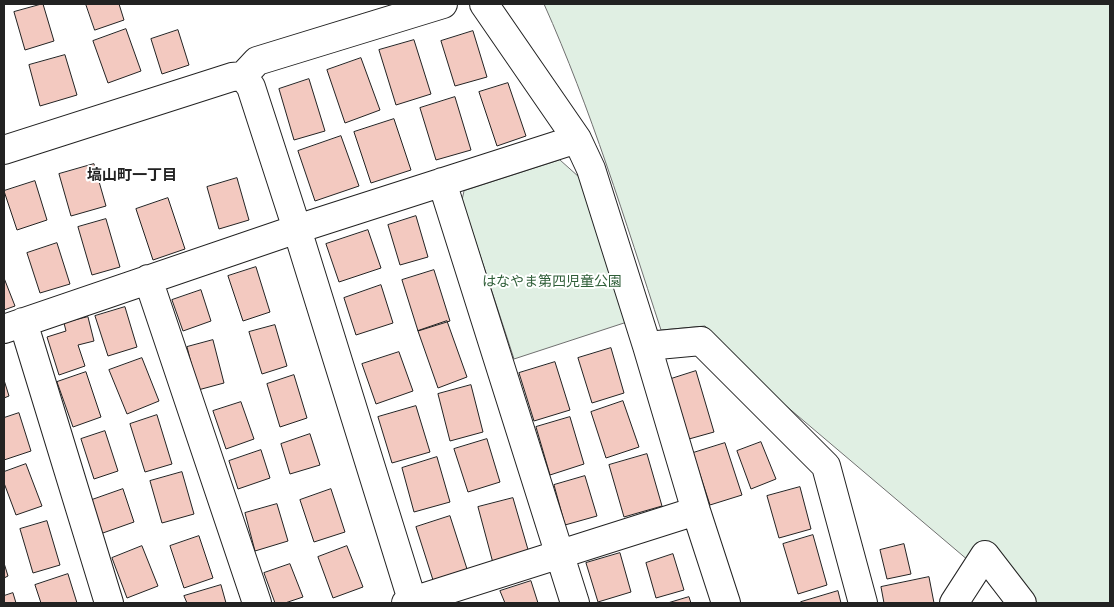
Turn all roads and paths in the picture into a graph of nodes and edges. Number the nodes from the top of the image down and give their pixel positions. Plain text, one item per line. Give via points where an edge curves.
1 (443, 4) edge
2 (484, 4) edge
3 (243, 76) junction
4 (577, 139) junction
5 (4, 150) edge
6 (442, 182) junction
7 (297, 230) junction
8 (148, 279) junction
9 (14, 326) edge
10 (647, 346) junction
11 (696, 511) junction
12 (559, 554) junction
13 (411, 602) edge
14 (109, 603) edge
15 (257, 603) edge
16 (575, 603) edge
17 (726, 603) edge
18 (863, 603) edge
19 (954, 603) edge
20 (1022, 603) edge

1 - 3 street via 257,61
2 - 4 street
3 - 5 street
3 - 7 street via 251,87
4 - 6 street
4 - 10 street via 591,169
6 - 7 street
6 - 12 street
7 - 8 street
7 - 13 street
8 - 9 street
8 - 15 street
9 - 14 street
10 - 11 street
10 - 18 street via 701,341 826,466
11 - 12 street
11 - 17 street
12 - 13 street
12 - 16 street
19 - 20 street via 985,555

